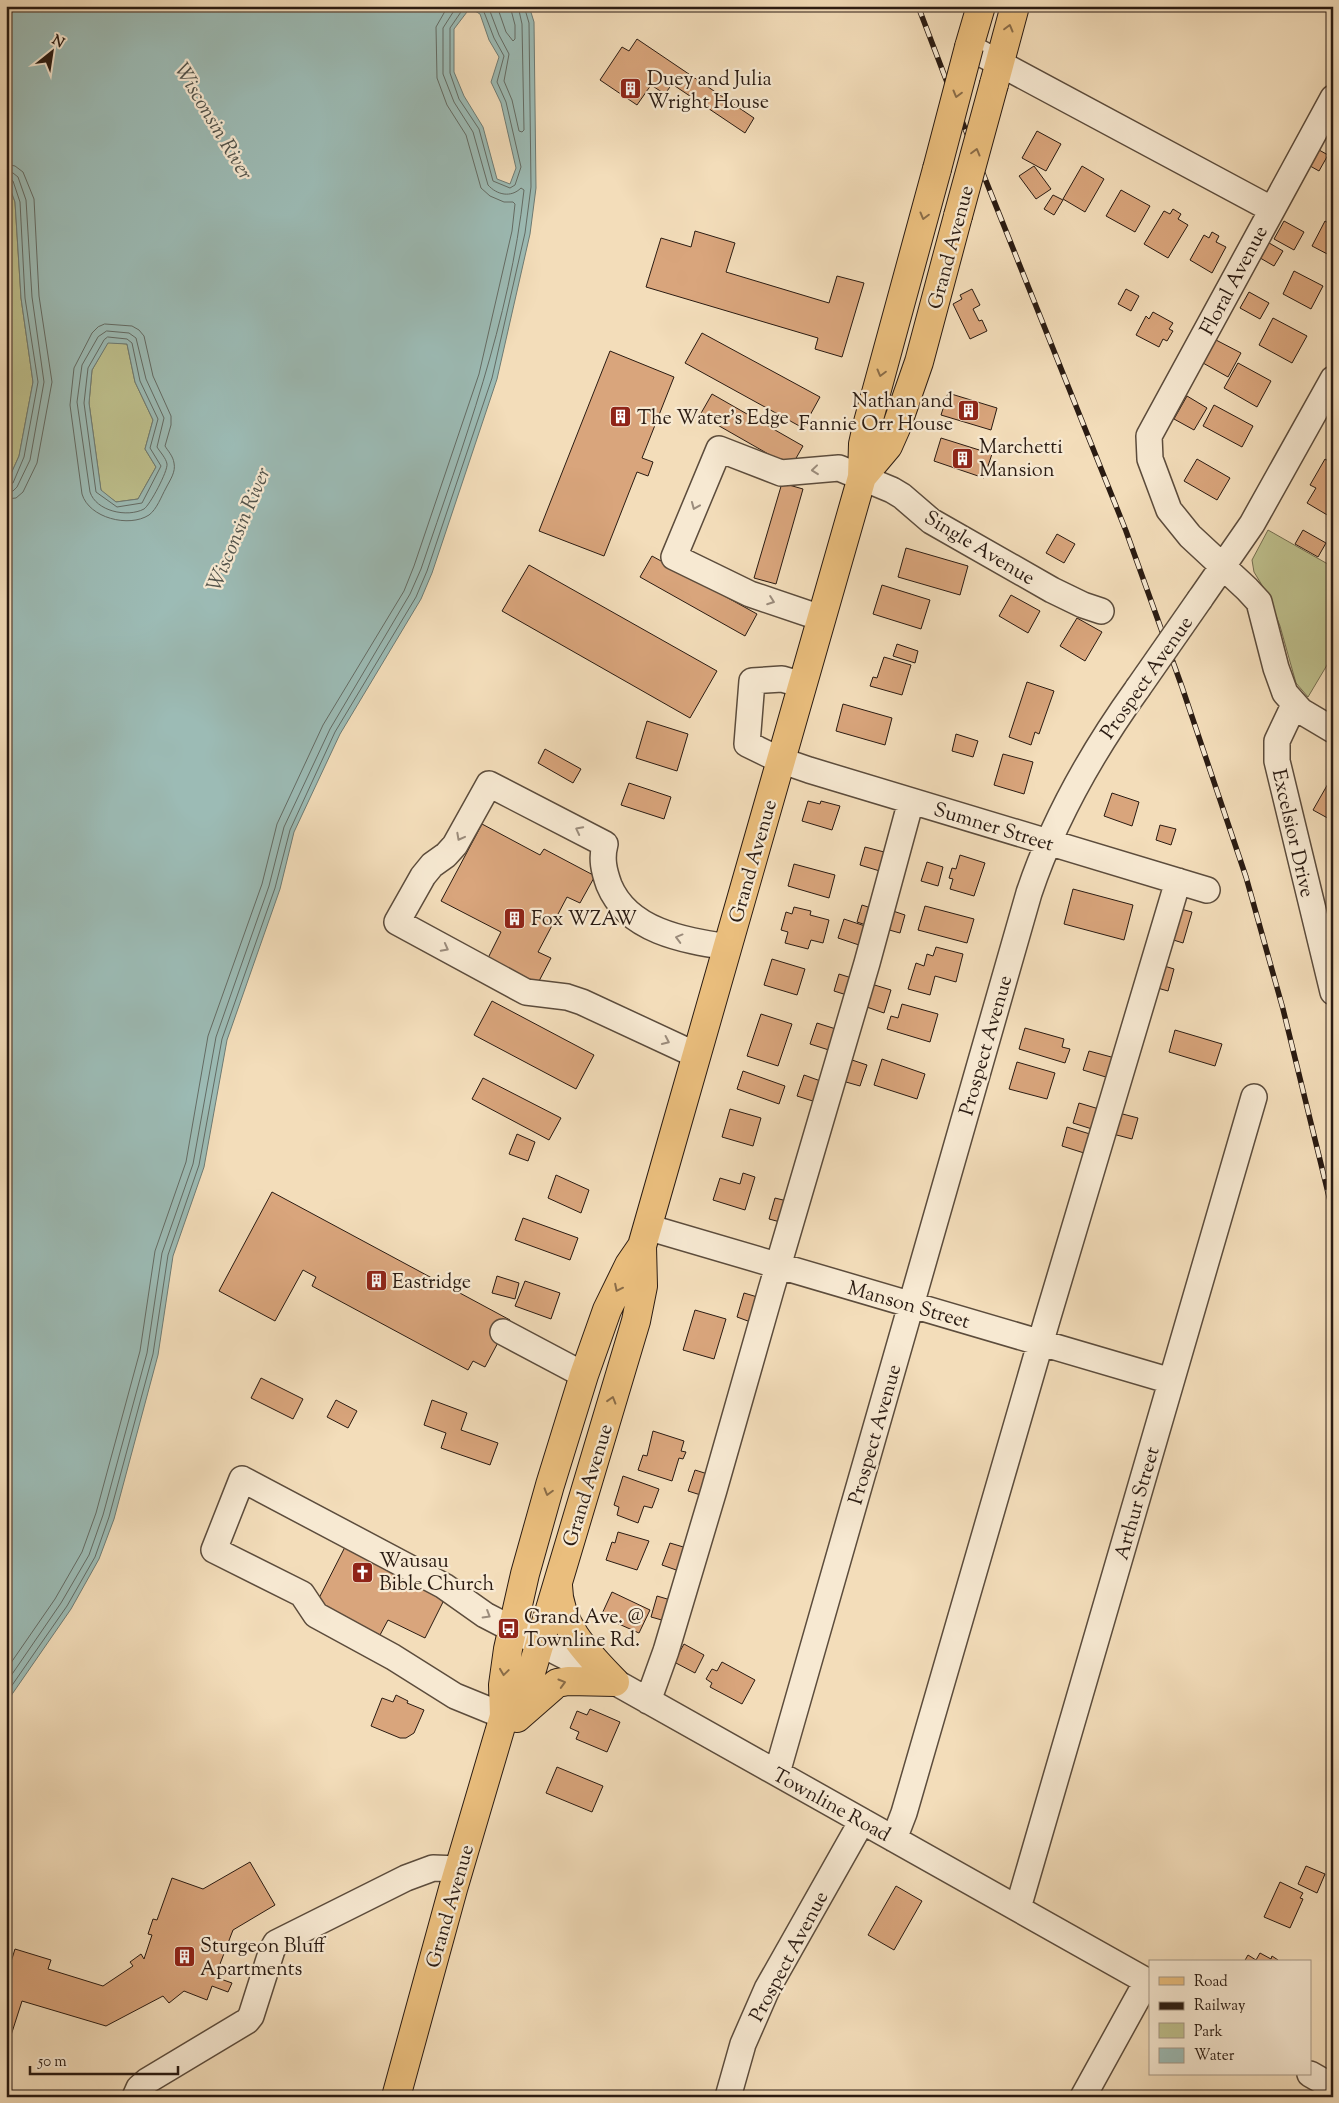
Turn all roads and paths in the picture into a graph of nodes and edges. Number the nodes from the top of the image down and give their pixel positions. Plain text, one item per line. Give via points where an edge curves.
1 (981, 6) edge
2 (1015, 6) edge
3 (969, 47) junction
4 (997, 74) junction
5 (1333, 98) edge
6 (1271, 209) junction
7 (1333, 379) edge
8 (1324, 416) edge
9 (862, 477) junction
10 (1223, 566) junction
11 (1101, 611) dead end
12 (822, 618) junction
13 (803, 685) junction
14 (1294, 705) junction
15 (1333, 730) edge
16 (780, 760) junction
17 (911, 801) junction
18 (1048, 842) junction
19 (1178, 881) junction
20 (1208, 890) dead end
21 (727, 946) junction
22 (1333, 992) edge
23 (696, 1055) junction
24 (1254, 1097) dead end
25 (645, 1236) junction
26 (778, 1265) junction
27 (912, 1304) junction
28 (503, 1332) dead end
29 (1041, 1342) junction
30 (584, 1375) junction
31 (1171, 1381) junction
32 (558, 1581) junction
33 (512, 1629) junction
34 (540, 1643) junction
35 (615, 1682) junction
36 (648, 1701) junction
37 (501, 1726) junction
38 (777, 1773) junction
39 (862, 1821) junction
40 (894, 1839) junction
41 (459, 1869) junction
42 (1018, 1908) junction
43 (1149, 1982) edge
44 (1312, 2075) edge
45 (1333, 2087) edge
46 (396, 2090) edge
47 (136, 2097) edge
48 (728, 2097) edge
49 (1083, 2097) edge

1 - 3 main road, Grand Avenue
4 -> 2 main road, Grand Avenue
3 - 4 street, Floral Avenue
3 -> 9 main road, Grand Avenue, bridge via 867,426
4 - 6 street, Floral Avenue
9 -> 4 main road, Grand Avenue, bridge via 888,446 896,428 918,362
5 - 6 street
6 - 10 street, Floral Avenue via 1149,436 1150,459 1169,510 1190,536
7 - 8 street, Prospect Avenue
8 - 10 street, Prospect Avenue
9 - 11 street, Single Avenue via 902,496 931,521 1037,581
9 - 12 main road, Grand Avenue
9 -> 12 street, Single Avenue via 839,468 781,473 719,449 674,557 750,594
10 - 14 street via 1259,602 1279,677
10 - 18 street, Prospect Avenue, bridge via 1088,762
12 - 13 main road, Grand Avenue
13 - 16 main road, Grand Avenue
13 - 16 street, Sumner Street via 782,679 752,681 747,744
14 - 15 street
14 - 22 street, Excelsior Drive via 1277,741 1277,761
16 - 17 street, Sumner Street
16 - 21 main road, Grand Avenue
17 - 18 street, Sumner Street
17 - 26 street
18 - 19 street, Sumner Street
18 - 27 street, Prospect Avenue via 1029,894
19 - 20 street, Sumner Street
19 - 29 street
21 - 23 main road, Grand Avenue
21 -> 23 street via 680,939 643,923 618,903 612,891 603,864 605,844 489,784 455,845 423,876 397,922 526,992 582,1002
23 - 25 main road, Grand Avenue
24 - 31 street, Arthur Street
25 - 26 street, Manson Street
25 -> 30 main road, Grand Avenue via 617,1289
32 -> 25 main road, Grand Avenue via 641,1304
26 - 27 street, Manson Street
26 - 36 street via 668,1644
27 - 29 street, Manson Street
27 - 38 street, Prospect Avenue
28 - 30 street
29 - 31 street, Manson Street
29 - 40 street
30 -> 33 main road, Grand Avenue via 535,1536
31 - 42 street, Arthur Street
32 - 34 main road, Grand Avenue
32 - 35 main road via 560,1605 570,1628
33 - 34 street, Townline Road
33 -> 37 main road, Grand Avenue via 503,1685
37 -> 33 street, Townline Road via 393,1657 316,1615 302,1594 214,1550 242,1479 444,1586 485,1615
34 - 35 street, Townline Road
34 - 37 main road, Grand Avenue via 526,1688
35 - 36 street, Townline Road
37 -> 35 main road via 557,1683 568,1680
36 - 38 street, Townline Road
37 - 41 main road, Grand Avenue
38 - 39 street, Townline Road
39 - 40 street, Townline Road
39 - 48 street, Prospect Avenue via 767,1989 743,2044
40 - 42 street, Townline Road
41 - 46 main road, Grand Avenue
41 - 47 street via 434,1868 406,1878 276,1943 247,2022 147,2081 139,2088
42 - 43 street, Townline Road
43 - 49 street
44 - 45 street

